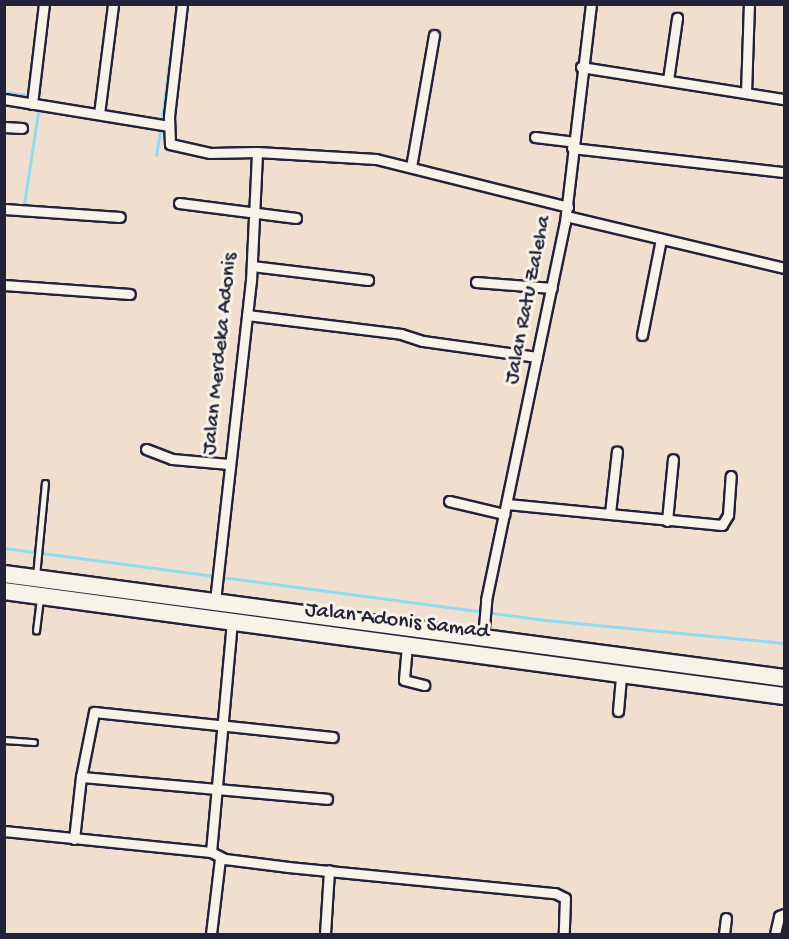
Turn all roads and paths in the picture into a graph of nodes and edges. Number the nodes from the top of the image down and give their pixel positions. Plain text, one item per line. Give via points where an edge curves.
1 (44, 4) edge
2 (113, 4) edge
3 (182, 4) edge
4 (591, 4) edge
5 (749, 4) edge
6 (677, 18) dead end
7 (434, 35) dead end
8 (581, 67) junction
9 (668, 80) junction
10 (746, 93) junction
11 (4, 99) edge
12 (784, 99) edge
13 (32, 104) junction
14 (99, 114) junction
15 (168, 126) junction
16 (4, 127) edge
17 (22, 128) dead end
18 (535, 137) dead end
19 (572, 145) junction
20 (257, 152) junction
21 (411, 167) junction
22 (784, 172) edge
23 (179, 203) dead end
24 (4, 209) edge
25 (567, 211) junction
26 (253, 213) junction
27 (120, 217) dead end
28 (296, 218) dead end
29 (662, 239) junction
30 (252, 266) junction
31 (784, 268) edge
32 (368, 280) dead end
33 (476, 282) dead end
34 (4, 285) edge
35 (552, 288) junction
36 (130, 294) dead end
37 (247, 315) junction
38 (642, 335) dead end
39 (537, 357) junction
40 (146, 449) dead end
41 (617, 451) dead end
42 (673, 459) dead end
43 (229, 464) junction
44 (731, 476) dead end
45 (45, 483) dead end
46 (449, 501) dead end
47 (506, 509) junction
48 (610, 513) junction
49 (667, 520) junction
50 (4, 574) edge
51 (36, 578) junction
52 (4, 591) edge
53 (139, 592) junction
54 (216, 594) junction
55 (40, 596) junction
56 (137, 609) junction
57 (232, 623) junction
58 (484, 630) junction
59 (36, 631) dead end
60 (407, 645) junction
61 (621, 674) junction
62 (784, 678) edge
63 (424, 685) dead end
64 (784, 696) edge
65 (618, 711) dead end
66 (223, 725) junction
67 (333, 736) dead end
68 (4, 741) edge
69 (34, 742) dead end
70 (81, 777) junction
71 (218, 787) junction
72 (327, 799) dead end
73 (4, 831) edge
74 (75, 839) junction
75 (211, 852) junction
76 (220, 858) junction
77 (329, 870) junction
78 (784, 914) edge
79 (726, 918) dead end
80 (211, 934) edge
81 (325, 934) edge
82 (564, 934) edge
83 (724, 934) edge
84 (775, 934) edge

1 - 13 street
2 - 14 street
3 - 15 street
4 - 8 street, Jalan Ratu Zaleha
5 - 10 street
6 - 9 street
7 - 21 street
8 - 9 street
8 - 19 street, Jalan Ratu Zaleha
9 - 10 street
10 - 12 street
11 - 13 street
13 - 14 street
14 - 15 street
15 - 20 street via 168,141 174,146 210,153
16 - 17 street
18 - 19 street
19 - 22 street
19 - 25 street, Jalan Ratu Zaleha
20 - 21 street via 368,159
20 - 26 street, Jalan Merdeka Adonis
21 - 25 street
23 - 26 street
24 - 27 street
25 - 29 street
25 - 35 street, Jalan Ratu Zaleha
26 - 28 street
26 - 30 street, Jalan Merdeka Adonis
29 - 31 street
29 - 38 street
30 - 32 street
30 - 37 street, Jalan Merdeka Adonis
33 - 35 street
34 - 36 street
35 - 39 street, Jalan Ratu Zaleha
37 - 39 street via 400,334 423,341
37 - 43 street, Jalan Merdeka Adonis
39 - 47 street, Jalan Ratu Zaleha
40 - 43 street via 172,459
41 - 48 street
42 - 49 street
43 - 54 street, Jalan Merdeka Adonis
44 - 49 street via 728,515 722,525
45 - 51 lane
46 - 47 street
47 - 48 street
47 - 58 street, Jalan Ratu Zaleha via 486,600
48 - 49 street
50 - 51 highway
51 - 53 highway
52 - 55 highway, Jalan Adonis Samad
53 - 54 highway
53 - 56 highway
54 - 58 highway
55 - 56 highway, Jalan Adonis Samad
55 - 59 lane
56 - 57 highway, Jalan Adonis Samad
57 - 60 highway, Jalan Adonis Samad
57 - 66 street
58 - 62 highway
60 - 61 highway, Jalan Adonis Samad
60 - 63 street via 404,680
61 - 64 highway, Jalan Adonis Samad
61 - 65 street
66 - 67 street
66 - 70 street via 94,712
66 - 71 street
68 - 69 lane
70 - 71 street
70 - 74 street
71 - 72 street
71 - 75 street
73 - 74 street
74 - 75 street
75 - 76 street
76 - 77 street
76 - 80 street
77 - 81 street
77 - 82 street via 563,895
78 - 84 street via 779,916
79 - 83 street

